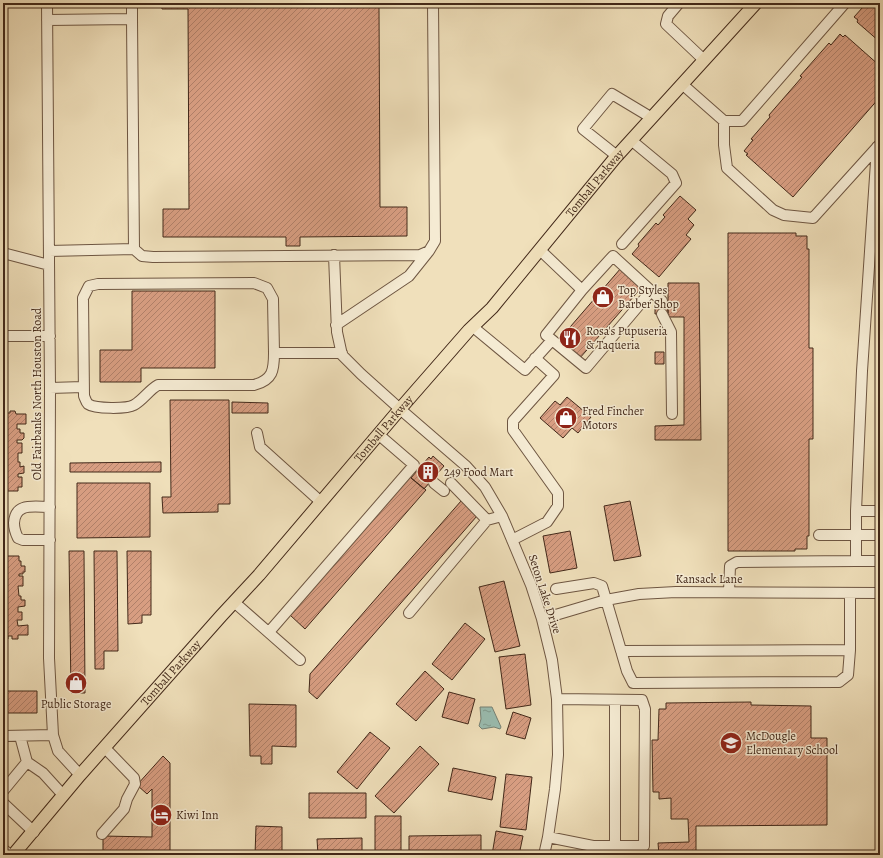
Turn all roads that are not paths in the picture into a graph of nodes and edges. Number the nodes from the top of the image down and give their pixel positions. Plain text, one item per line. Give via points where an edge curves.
1 (47, 3) edge
2 (132, 3) edge
3 (433, 3) edge
4 (679, 3) edge
5 (756, 3) edge
6 (845, 3) edge
7 (132, 19) junction
8 (47, 20) junction
9 (704, 60) junction
10 (682, 84) junction
11 (652, 118) junction
12 (724, 121) junction
13 (631, 140) junction
14 (879, 146) edge
15 (617, 156) junction
16 (622, 244) dead end
17 (134, 249) junction
18 (540, 250) junction
19 (49, 251) junction
20 (428, 251) junction
21 (3, 253) edge
22 (334, 255) junction
23 (49, 265) junction
24 (582, 290) junction
25 (651, 291) junction
26 (662, 301) dead end
27 (662, 314) dead end
28 (336, 325) junction
29 (473, 327) junction
30 (3, 336) edge
31 (50, 336) junction
32 (552, 340) junction
33 (274, 353) junction
34 (342, 353) junction
35 (535, 358) junction
36 (83, 387) junction
37 (50, 388) junction
38 (400, 409) junction
39 (672, 414) dead end
40 (257, 433) dead end
41 (378, 434) junction
42 (434, 483) tunnel mouth
43 (451, 483) dead end
44 (444, 491) dead end
45 (321, 502) junction
46 (50, 507) junction
47 (856, 511) junction
48 (880, 511) edge
49 (502, 516) junction
50 (487, 520) junction
51 (819, 535) dead end
52 (856, 535) junction
53 (880, 536) edge
54 (50, 540) junction
55 (512, 540) junction
56 (856, 561) junction
57 (880, 561) edge
58 (556, 589) dead end
59 (729, 592) junction
60 (850, 593) junction
61 (880, 593) edge
62 (606, 600) junction
63 (234, 602) junction
64 (409, 613) dead end
65 (542, 619) junction
66 (269, 632) junction
67 (850, 650) junction
68 (621, 651) junction
69 (300, 660) dead end
70 (557, 699) junction
71 (615, 700) junction
72 (53, 735) junction
73 (3, 736) edge
74 (20, 736) junction
75 (105, 748) junction
76 (27, 762) junction
77 (80, 775) junction
78 (3, 791) edge
79 (63, 795) junction
80 (3, 803) edge
81 (34, 832) junction
82 (102, 834) dead end
83 (548, 837) junction
84 (615, 846) junction
85 (3, 849) edge
86 (10, 855) edge
87 (13, 855) edge
88 (544, 855) edge

1 - 8 street, Old Fairbanks North Houston Road
2 - 7 street
3 - 20 street via 436,241
4 - 9 street via 668,16 666,24
5 - 9 main road, Tomball Parkway
6 - 12 street via 742,121
7 - 8 street
7 - 17 street
8 - 19 street, Old Fairbanks North Houston Road
9 - 10 main road, Tomball Parkway
10 - 11 main road, Tomball Parkway
10 - 12 street
11 - 13 main road, Tomball Parkway
11 - 15 street via 612,94 583,129
12 - 14 street via 727,168 772,210 784,215 813,218
13 - 15 main road, Tomball Parkway
13 - 16 street via 672,174 676,183
14 - 47 street via 862,372
15 - 18 main road, Tomball Parkway
17 - 19 street
17 - 22 street via 142,256 153,257
18 - 24 street
18 - 29 main road, Tomball Parkway
19 - 23 street, Old Fairbanks North Houston Road
20 - 22 street via 420,255
20 - 28 street via 409,276
21 - 23 street
22 - 28 street
23 - 31 street, Old Fairbanks North Houston Road
24 - 25 street via 613,256
24 - 32 street via 546,335
25 - 26 street
25 - 32 street via 586,368
27 - 39 street via 671,332
28 - 34 street
29 - 35 street via 525,370
29 - 38 main road, Tomball Parkway
30 - 31 street
31 - 37 street, Old Fairbanks North Houston Road
32 - 35 street
33 - 34 street
33 - 36 street via 274,368 270,376 262,383 254,385 158,385 135,405 128,407 97,407 88,404
33 - 36 street via 273,299 267,288 254,283 98,284 89,286 83,298
34 - 38 street, Seton Lake Drive
35 - 55 street via 554,375 513,421 513,430 558,493 558,506 547,522
36 - 37 street
37 - 46 street, Old Fairbanks North Houston Road
38 - 41 main road, Tomball Parkway
38 - 49 street, Seton Lake Drive via 466,466 485,487
40 - 45 street via 260,447
41 - 45 main road, Tomball Parkway
41 - 66 street via 417,468
42 - 44 street
43 - 50 street
45 - 63 main road, Tomball Parkway
46 - 54 street, Old Fairbanks North Houston Road
46 - 54 street via 23,508 14,515 14,531 18,538
47 - 48 street
47 - 52 street
49 - 50 street
49 - 55 street, Seton Lake Drive
50 - 64 street
51 - 52 street
52 - 53 street
52 - 56 street
54 - 72 street, Old Fairbanks North Houston Road via 49,658
55 - 65 street, Seton Lake Drive
56 - 57 street
56 - 59 street via 737,562 730,566
58 - 62 street via 594,583 602,586
59 - 60 street, Kansack Lane
59 - 62 street, Kansack Lane via 639,594
60 - 61 street, Kansack Lane
60 - 67 street
62 - 65 street, Kansack Lane
62 - 68 street
63 - 66 street
63 - 75 main road, Tomball Parkway
65 - 70 street, Seton Lake Drive via 552,660
66 - 69 street
67 - 68 street
67 - 68 street via 848,675 839,682 633,683
70 - 71 street
70 - 83 street, Seton Lake Drive via 556,789
71 - 84 street
71 - 84 street via 642,700 645,709 644,846
72 - 74 street
72 - 77 street, Old Fairbanks North Houston Road via 58,751
73 - 74 street
74 - 76 street
75 - 77 main road, Tomball Parkway
75 - 82 street via 134,778 135,784 124,809
76 - 78 street
76 - 79 street via 44,773
77 - 79 main road, Tomball Parkway
79 - 81 main road, Tomball Parkway
80 - 81 street
81 - 87 main road, Tomball Parkway
83 - 84 street via 593,846
83 - 88 street, Seton Lake Drive
85 - 86 street

